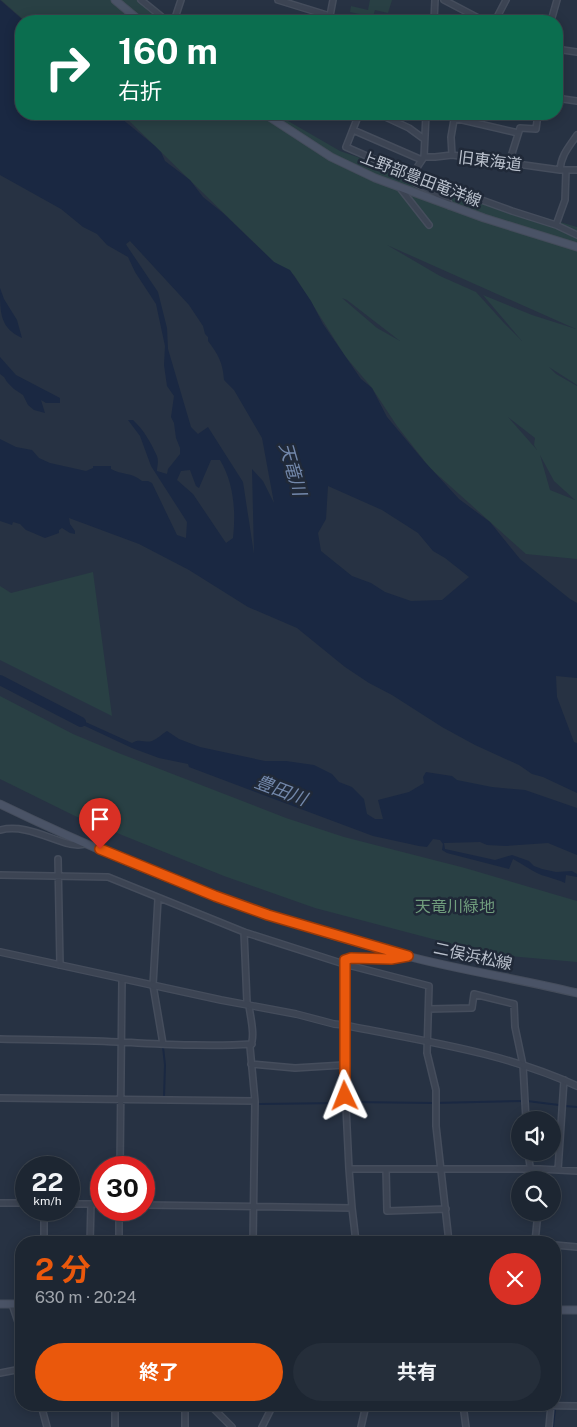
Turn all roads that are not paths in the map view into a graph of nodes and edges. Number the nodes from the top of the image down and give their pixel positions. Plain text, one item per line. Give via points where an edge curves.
1 (115, 0) edge
2 (142, 0) edge
3 (180, 0) edge
4 (278, 0) edge
5 (333, 0) edge
6 (435, 0) edge
7 (444, 0) edge
8 (506, 0) edge
9 (557, 0) edge
10 (455, 3) edge
11 (133, 15) edge
12 (160, 15) edge
13 (176, 15) edge
14 (320, 15) edge
15 (330, 15) edge
16 (434, 15) edge
17 (474, 15) edge
18 (498, 15) edge
19 (553, 15) edge
20 (563, 50) edge
21 (577, 52) edge
22 (563, 99) edge
23 (577, 101) edge
24 (274, 120) edge
25 (357, 120) edge
26 (392, 120) edge
27 (426, 120) edge
28 (454, 120) edge
29 (470, 120) edge
30 (537, 120) edge
31 (353, 130) junction
32 (518, 133) junction
33 (577, 135) edge
34 (424, 139) junction
35 (452, 155) junction
36 (423, 158) junction
37 (509, 163) junction
38 (563, 170) junction
39 (577, 170) edge
40 (412, 177) junction
41 (399, 188) junction
42 (451, 207) junction
43 (429, 225) dead end
44 (556, 225) junction
45 (577, 235) edge
46 (577, 247) edge
47 (0, 804) edge
48 (0, 830) edge
49 (86, 844) junction
50 (58, 859) dead end
51 (0, 875) edge
52 (59, 877) junction
53 (158, 899) junction
54 (244, 932) junction
55 (0, 952) edge
56 (408, 956) junction
57 (344, 964) junction
58 (60, 965) junction
59 (122, 979) junction
60 (153, 985) junction
61 (577, 993) edge
62 (249, 1005) junction
63 (429, 1009) junction
64 (344, 1025) junction
65 (0, 1039) edge
66 (121, 1042) junction
67 (427, 1042) junction
68 (163, 1044) junction
69 (252, 1044) junction
70 (251, 1064) junction
71 (344, 1065) junction
72 (523, 1065) junction
73 (564, 1080) junction
74 (577, 1086) edge
75 (0, 1098) edge
76 (121, 1099) junction
77 (254, 1101) junction
78 (526, 1111) edge
79 (120, 1156) edge
80 (529, 1161) edge
81 (349, 1169) junction
82 (386, 1170) junction
83 (441, 1170) junction
84 (530, 1170) junction
85 (558, 1170) junction
86 (577, 1171) edge
87 (0, 1203) edge
88 (15, 1203) edge
89 (155, 1205) edge
90 (254, 1206) junction
91 (352, 1208) junction
92 (446, 1209) junction
93 (44, 1221) edge
94 (91, 1221) edge
95 (119, 1221) edge
96 (538, 1221) edge
97 (44, 1236) edge
98 (90, 1236) edge
99 (119, 1236) edge
100 (254, 1236) edge
101 (355, 1236) edge
102 (449, 1236) edge
103 (537, 1236) edge
104 (561, 1246) edge
105 (577, 1247) edge
106 (0, 1304) edge
107 (12, 1304) joint
108 (561, 1310) edge
109 (577, 1310) edge
110 (15, 1313) edge
111 (15, 1370) edge
112 (0, 1373) edge
113 (561, 1405) edge
114 (577, 1406) edge
115 (43, 1411) edge
116 (115, 1411) edge
117 (185, 1411) edge
118 (216, 1411) edge
119 (270, 1411) edge
120 (365, 1411) edge
121 (465, 1411) edge
122 (550, 1411) edge
123 (47, 1427) edge
124 (115, 1427) edge
125 (185, 1427) edge
126 (232, 1427) edge
127 (262, 1427) edge
128 (361, 1427) edge
129 (466, 1427) edge
130 (549, 1427) edge

1 - 11 main road
2 - 12 street
3 - 13 street
4 - 14 street
5 - 15 street
6 - 16 street
7 - 10 street
8 - 18 street
9 - 19 street
10 - 17 street
20 - 21 street
22 - 23 street
24 - 41 main road, 上野部豊田竜洋線 via 331,157
25 - 31 street
26 - 34 street
27 - 34 street
28 - 35 street
29 - 32 street
30 - 32 street via 536,129 520,128
31 - 36 street
31 - 40 street via 346,147
32 - 37 street
33 - 38 street via 561,161
34 - 36 street
35 - 36 street, 旧東海道
35 - 37 street, 旧東海道
36 - 40 street
37 - 38 street, 旧東海道
38 - 39 street, 旧東海道
38 - 44 street via 565,200
40 - 42 street via 415,183 447,199
40 - 44 street
41 - 42 main road, 上野部豊田竜洋線
41 - 43 street
42 - 46 main road, 上野部豊田竜洋線
44 - 45 street
47 - 49 main road, 二俣浜松線
48 - 49 street via 22,829 70,844
49 - 56 main road, 二俣浜松線 via 268,915
50 - 52 street
51 - 52 street
52 - 53 street via 108,877
52 - 58 street
53 - 54 street
53 - 60 street
54 - 57 street
54 - 62 street
55 - 58 street
56 - 57 street via 351,958
56 - 61 main road, 二俣浜松線
57 - 63 street via 429,986
57 - 64 street
58 - 59 street
59 - 60 street
59 - 66 street
60 - 62 street
60 - 68 street
62 - 64 street
62 - 69 street
63 - 67 street
63 - 72 street via 472,1008 474,994 514,1004
64 - 67 street
64 - 71 street
65 - 66 street
66 - 68 street
66 - 76 street
67 - 72 street
67 - 83 street via 436,1090
68 - 69 street
69 - 70 street
70 - 71 street via 295,1068
70 - 77 street
71 - 81 street
72 - 73 street
72 - 78 street
73 - 74 street
73 - 85 street
75 - 76 street
76 - 77 street
76 - 79 street
77 - 90 street
80 - 84 street
81 - 82 street
81 - 91 street
82 - 83 street
82 - 92 street via 387,1211
83 - 84 street
83 - 92 street
84 - 85 street
85 - 86 street
87 - 88 street
89 - 90 street
90 - 91 street
90 - 100 street
91 - 101 street
92 - 102 street
93 - 97 street
94 - 98 street
95 - 99 street
96 - 103 street
104 - 105 street
106 - 107 main road
107 - 110 street
108 - 109 main road
111 - 112 street
113 - 114 street
115 - 123 street
116 - 124 street
117 - 125 street
118 - 126 street
119 - 127 street
120 - 128 street
121 - 129 street
122 - 130 street

